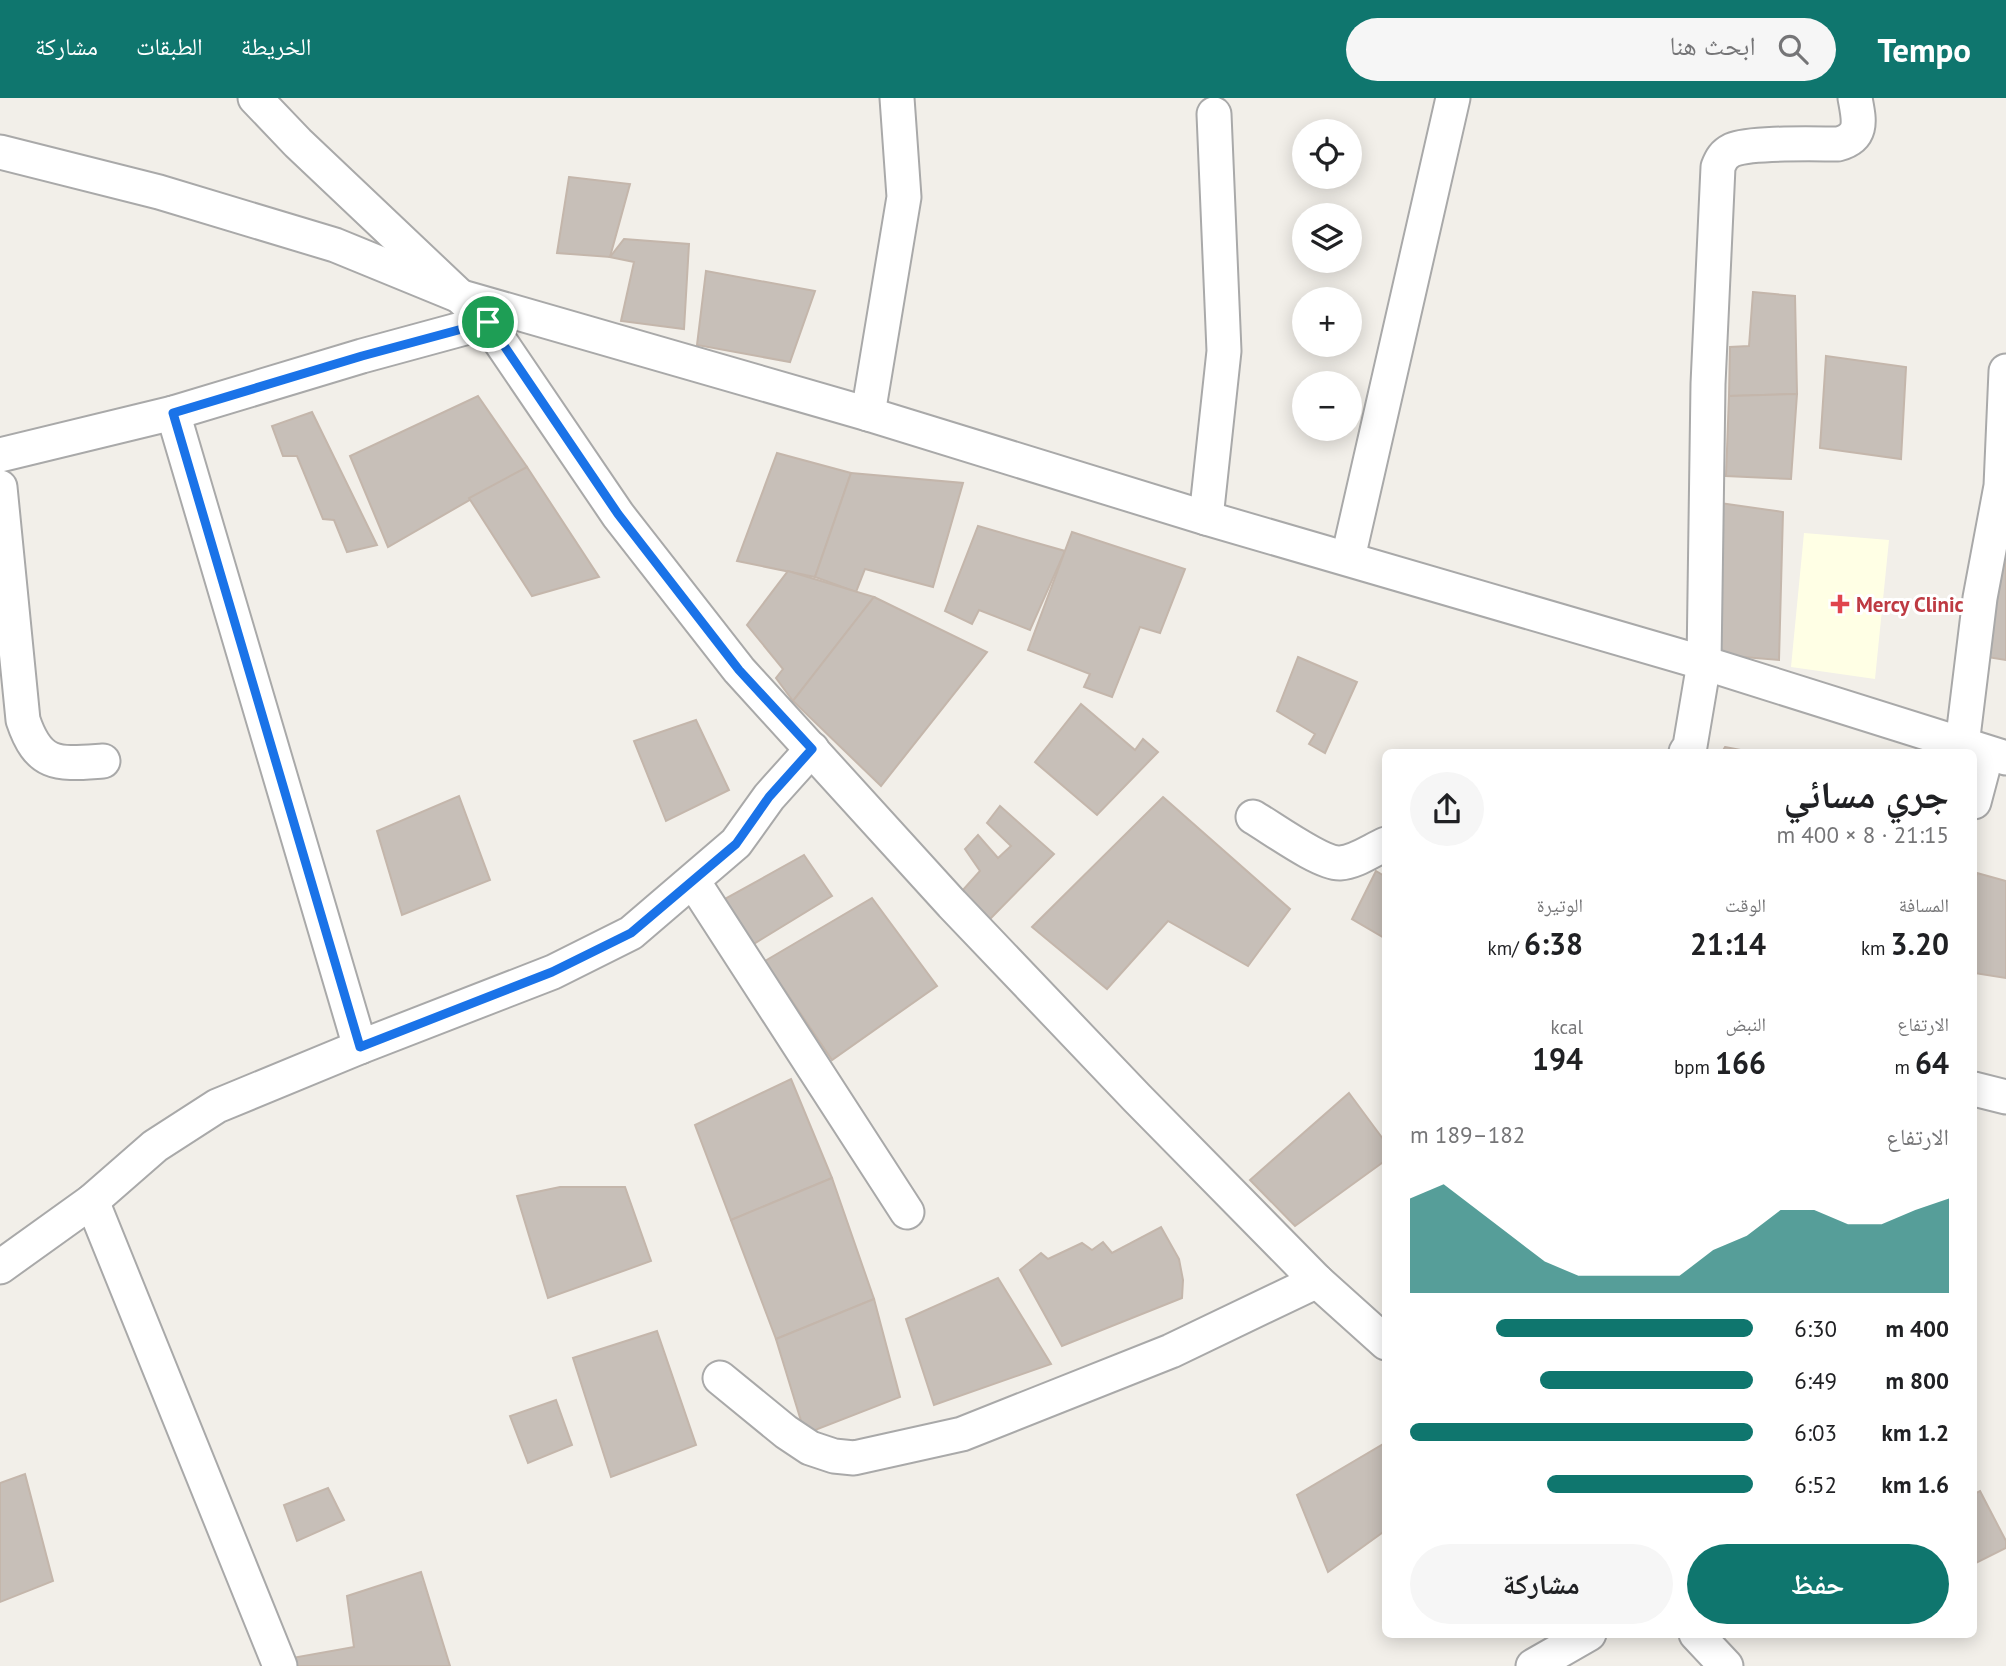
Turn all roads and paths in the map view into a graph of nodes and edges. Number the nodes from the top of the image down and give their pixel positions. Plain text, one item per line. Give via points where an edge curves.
1 (255, 98) edge
2 (897, 98) edge
3 (1453, 98) edge
4 (1855, 98) edge
5 (1214, 114) dead end
6 (0, 152) edge
7 (463, 297) junction
8 (488, 322) junction
9 (2006, 371) edge
10 (173, 413) junction
11 (868, 414) junction
12 (0, 454) edge
13 (0, 487) edge
14 (1206, 518) junction
15 (1348, 558) junction
16 (1704, 663) junction
17 (812, 749) junction
18 (1688, 749) edge
19 (1976, 749) edge
20 (1985, 752) edge
21 (103, 761) dead end
22 (1977, 788) edge
23 (1253, 817) dead end
24 (1382, 846) edge
25 (694, 881) junction
26 (360, 1047) junction
27 (1977, 1090) edge
28 (2006, 1097) edge
29 (92, 1201) junction
30 (907, 1212) dead end
31 (0, 1267) edge
32 (1317, 1281) junction
33 (1382, 1339) edge
34 (720, 1378) dead end
35 (1582, 1638) edge
36 (1700, 1638) edge
37 (280, 1666) edge
38 (1533, 1666) edge
39 (1726, 1666) edge

1 - 7 street
2 - 11 street via 904,197
3 - 15 street
4 - 16 street via 1859,120 1848,141 1733,149 1722,156 1718,167 1708,384
5 - 14 street via 1224,351
6 - 7 street via 159,192 335,245
7 - 8 street
7 - 11 street
8 - 10 street
8 - 17 street via 618,514 739,670
9 - 20 street via 2001,486 1980,598
10 - 12 street
10 - 26 street
11 - 14 street
13 - 21 street via 23,720 30,741 43,755 64,763
14 - 15 street
15 - 16 street
16 - 18 street
16 - 19 street
17 - 25 street via 769,797 736,844
17 - 32 street via 952,904
20 - 22 street
23 - 24 street via 1321,858 1338,863
25 - 26 street via 631,933 552,972
25 - 30 street
26 - 29 street via 217,1106 155,1146
27 - 28 street
29 - 31 street
29 - 37 street
32 - 33 street
32 - 34 street via 1171,1351 962,1434 854,1458 810,1448
35 - 38 street
36 - 39 street

